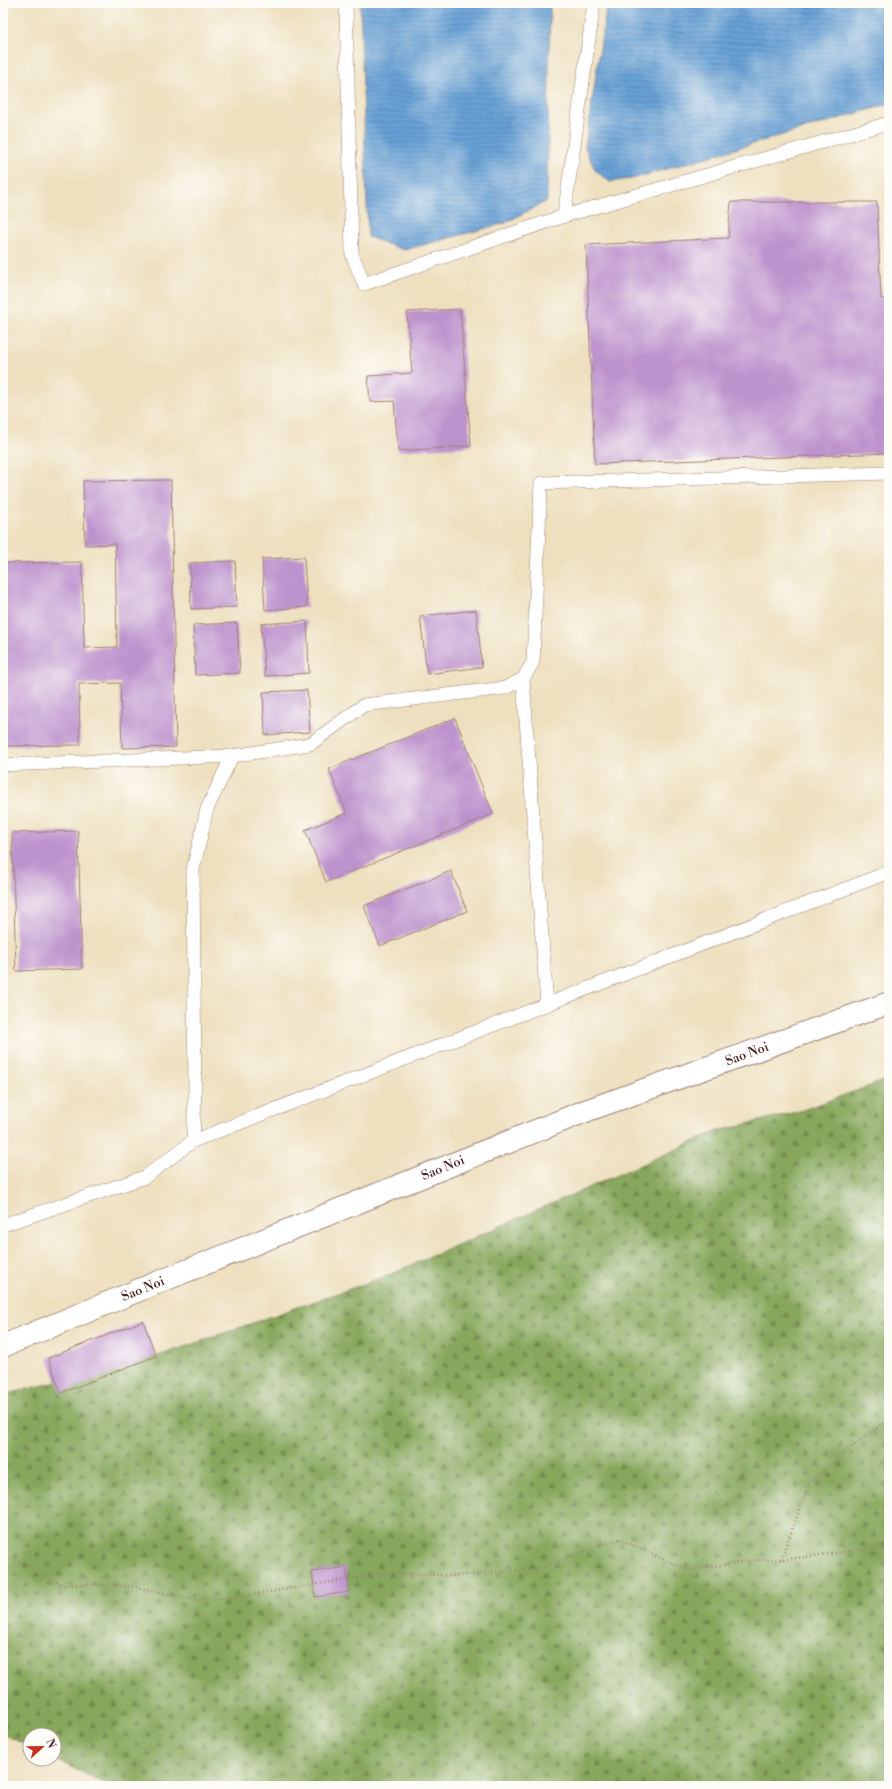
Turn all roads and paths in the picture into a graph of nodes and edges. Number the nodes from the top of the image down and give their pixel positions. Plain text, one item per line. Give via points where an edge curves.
1 (346, 3) edge
2 (594, 3) edge
3 (889, 123) edge
4 (564, 216) junction
5 (889, 473) edge
6 (523, 679) junction
7 (232, 756) junction
8 (3, 765) edge
9 (889, 872) edge
10 (889, 1003) edge
11 (547, 1004) junction
12 (192, 1141) junction
13 (3, 1225) edge
14 (3, 1346) edge
15 (889, 1420) edge
16 (889, 1546) edge
17 (3, 1556) edge
18 (781, 1560) junction

1 - 4 lane via 352,254 364,284
2 - 4 lane
3 - 4 lane
5 - 6 lane via 541,483 533,662
6 - 7 lane via 505,688 364,705 310,744
6 - 11 lane
7 - 8 lane
7 - 12 lane via 206,809 193,870 195,1094
9 - 11 lane
10 - 14 street, Sao Noi via 588,1110
11 - 12 lane
12 - 13 lane via 145,1177
15 - 18 path via 870,1432 810,1481
16 - 18 path
17 - 18 path via 22,1562 62,1585 136,1587 198,1600 243,1596 393,1572 454,1576 537,1569 618,1539 688,1570 755,1560

